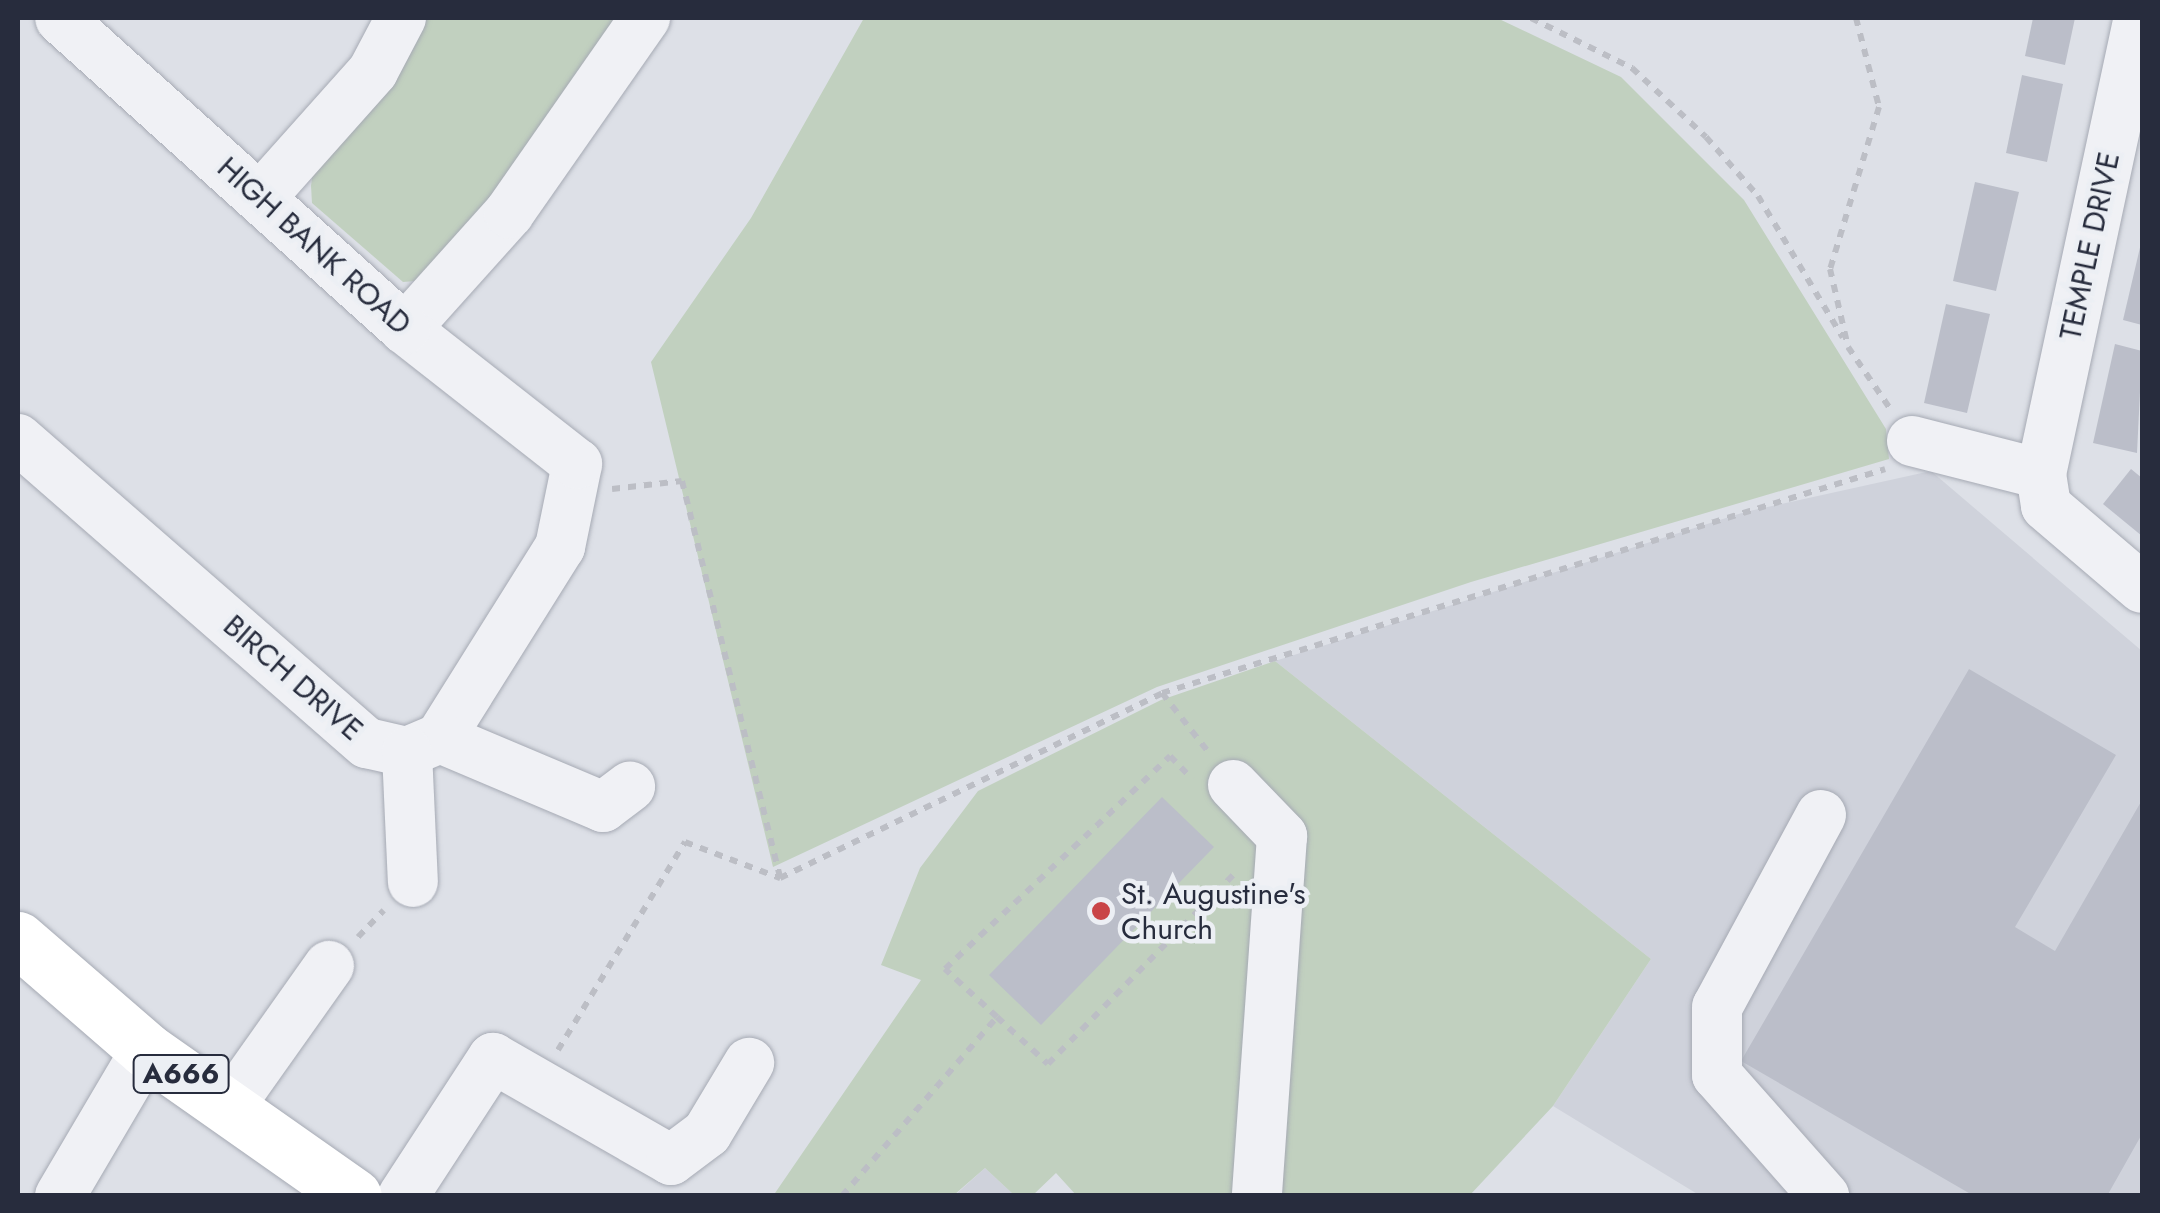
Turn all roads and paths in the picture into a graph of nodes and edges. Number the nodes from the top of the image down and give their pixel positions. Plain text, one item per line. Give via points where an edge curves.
1 (60, 18) edge
2 (401, 18) edge
3 (645, 18) edge
4 (1530, 18) edge
5 (1856, 18) edge
6 (2139, 18) edge
7 (260, 198) junction
8 (405, 329) junction
9 (1848, 347) junction
10 (18, 440) edge
11 (1912, 440) junction
12 (2041, 474) junction
13 (574, 479) junction
14 (2142, 588) edge
15 (1162, 693) junction
16 (423, 745) junction
17 (1234, 785) junction
18 (630, 786) dead end
19 (1820, 815) dead end
20 (1245, 862) dead end
21 (780, 878) junction
22 (413, 882) joint
23 (18, 939) edge
24 (328, 966) joint
25 (997, 1017) junction
26 (146, 1050) junction
27 (749, 1063) dead end
28 (538, 1084) junction
29 (229, 1107) junction
30 (60, 1196) edge
31 (354, 1196) edge
32 (403, 1196) edge
33 (842, 1196) edge
34 (1257, 1196) edge
35 (1824, 1196) edge

1 - 7 street, HIGH BANK ROAD
2 - 7 street via 373,71
3 - 8 street via 509,213
4 - 9 path via 1632,68 1706,137 1758,196
5 - 9 path via 1878,107 1830,269
6 - 12 street, TEMPLE DRIVE
7 - 8 street, HIGH BANK ROAD
8 - 13 street, HIGH BANK ROAD
9 - 11 path
10 - 16 street, BIRCH DRIVE via 368,743
11 - 12 street
11 - 15 path via 1897,466
12 - 14 street via 2046,506
13 - 16 street via 560,547
13 - 21 path via 682,481
15 - 17 path
15 - 21 path
16 - 18 street, BIRCH DRIVE via 603,806
16 - 22 street
17 - 25 path via 1216,803 1170,756 945,969
17 - 34 street via 1282,836
19 - 35 street via 1717,1008 1717,1075
20 - 25 path via 1048,1064
21 - 28 path via 684,842
22 - 24 path
23 - 26 main road, A666
24 - 29 street
25 - 33 path
26 - 29 main road, A666
26 - 30 street
27 - 28 street via 708,1133 671,1160
28 - 32 street via 493,1058
29 - 31 main road, A666

